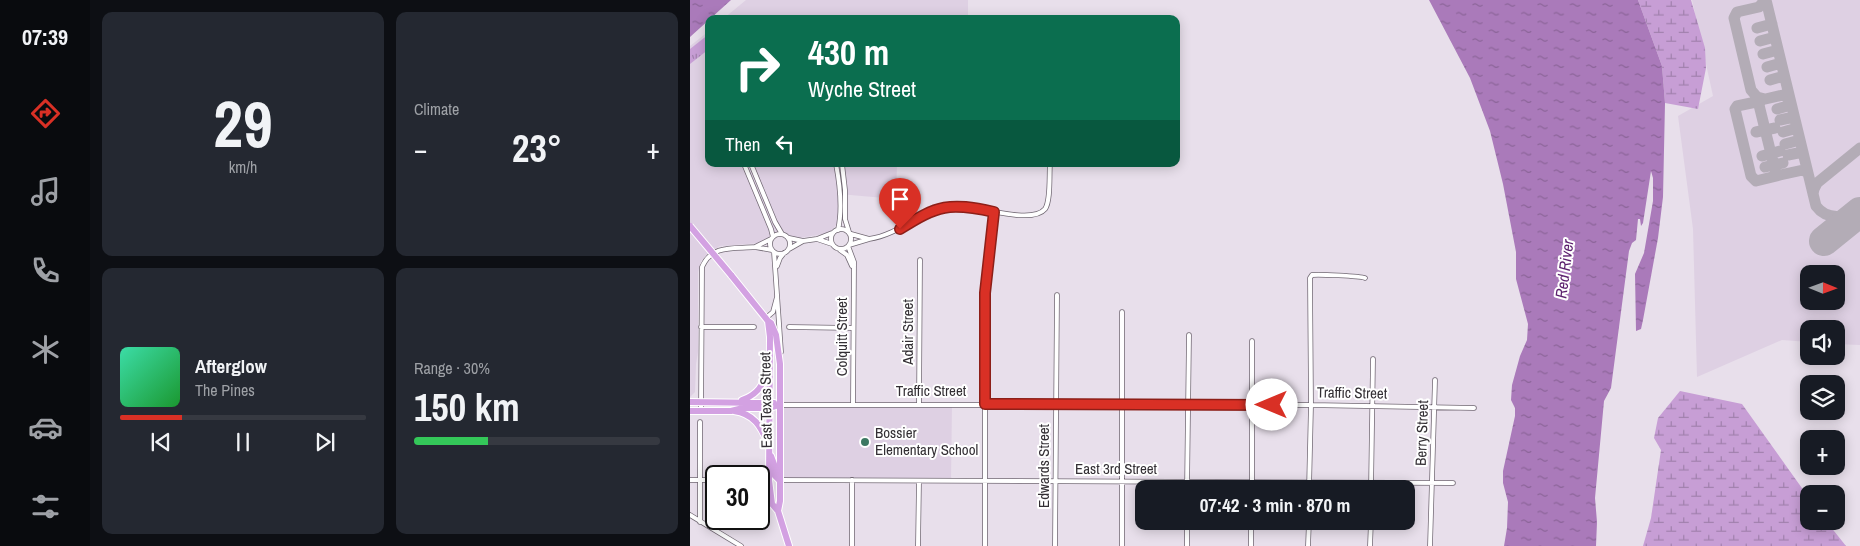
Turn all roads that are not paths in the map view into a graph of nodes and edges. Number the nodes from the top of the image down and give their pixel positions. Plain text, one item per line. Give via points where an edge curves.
1 (745, 167) edge
2 (752, 167) edge
3 (836, 167) edge
4 (842, 167) edge
5 (1050, 167) edge
6 (994, 212) junction
7 (690, 226) edge
8 (836, 231) junction
9 (849, 233) junction
10 (782, 234) junction
11 (772, 238) junction
12 (788, 238) junction
13 (817, 239) junction
14 (869, 239) junction
15 (803, 240) junction
16 (832, 244) junction
17 (849, 246) junction
18 (755, 247) junction
19 (789, 249) junction
20 (840, 249) junction
21 (774, 252) junction
22 (784, 253) junction
23 (920, 260) dead end
24 (853, 270) junction
25 (776, 271) junction
26 (1365, 278) dead end
27 (1057, 295) dead end
28 (777, 296) junction
29 (1122, 312) dead end
30 (767, 320) junction
31 (702, 327) junction
32 (754, 327) dead end
33 (790, 327) dead end
34 (853, 328) junction
35 (1189, 335) dead end
36 (1252, 340) dead end
37 (770, 357) junction
38 (1373, 359) dead end
39 (780, 364) junction
40 (1435, 380) dead end
41 (690, 402) edge
42 (701, 402) junction
43 (738, 402) junction
44 (779, 404) junction
45 (853, 404) junction
46 (919, 404) junction
47 (985, 404) junction
48 (1055, 404) junction
49 (1122, 404) junction
50 (770, 405) junction
51 (1252, 405) junction
52 (1311, 405) junction
53 (1187, 406) junction
54 (1373, 406) junction
55 (1434, 407) junction
56 (1474, 408) dead end
57 (690, 410) edge
58 (701, 410) junction
59 (731, 411) junction
60 (700, 422) dead end
61 (770, 451) junction
62 (770, 465) edge
63 (690, 480) edge
64 (700, 480) junction
65 (705, 480) edge
66 (779, 480) junction
67 (852, 480) junction
68 (985, 480) junction
69 (1187, 480) edge
70 (1252, 480) edge
71 (1309, 480) edge
72 (1372, 480) edge
73 (770, 481) edge
74 (919, 481) junction
75 (1055, 481) junction
76 (1122, 481) junction
77 (1135, 481) edge
78 (1415, 482) edge
79 (1432, 482) junction
80 (1453, 483) dead end
81 (770, 488) edge
82 (780, 502) junction
83 (778, 511) junction
84 (690, 515) edge
85 (700, 522) junction
86 (1187, 530) edge
87 (1252, 530) edge
88 (1308, 530) edge
89 (1371, 530) edge
90 (741, 546) edge
91 (789, 546) edge
92 (852, 546) edge
93 (918, 546) edge
94 (985, 546) edge
95 (1056, 546) edge
96 (1122, 546) edge
97 (1187, 546) edge
98 (1251, 546) edge
99 (1308, 546) edge
100 (1370, 546) edge
101 (1430, 546) edge

1 - 11 street
2 - 10 street
3 - 8 street via 840,221
4 - 9 street via 845,219
5 - 6 street via 1045,209 1030,215
6 - 14 street via 964,206 939,208 891,233
6 - 47 street via 985,293
7 - 30 main road, East Texas Street, bridge
8 - 9 street via 843,229
8 - 13 street
8 - 16 street via 831,237
9 - 14 street
9 - 17 street
10 - 11 street
10 - 12 street
11 - 18 street
11 - 21 street via 770,245
12 - 15 street
12 - 19 street
13 - 15 street
13 - 16 street
14 - 17 street
15 - 19 street
16 - 20 street
17 - 20 street
17 - 24 street, Colquitt Street
18 - 21 street
18 - 31 street via 722,248 706,259 702,270
19 - 22 street
20 - 24 street via 849,258
21 - 22 street
21 - 25 street
22 - 25 street
23 - 46 street, Adair Street
24 - 34 street, Colquitt Street
25 - 28 street
26 - 52 street via 1311,276
27 - 48 street, Edwards Street
28 - 30 street via 774,312
28 - 39 street
29 - 49 street
30 - 37 main road, East Texas Street
30 - 39 main road, East Texas Street via 776,335
31 - 32 street
31 - 42 street
33 - 34 street
34 - 45 street, Colquitt Street
35 - 53 street
36 - 51 street
37 - 43 main road via 761,388
37 - 50 main road, East Texas Street
38 - 54 street
39 - 44 main road, East Texas Street
40 - 55 street, Berry Street
41 - 42 main road, Traffic Street
42 - 43 main road, Traffic Street
42 - 58 street
43 - 50 main road, Traffic Street
44 - 45 street, Traffic Street
44 - 50 main road, Traffic Street
44 - 66 main road, East Texas Street
45 - 46 street, Traffic Street
46 - 47 street, Traffic Street
47 - 48 street, Traffic Street
47 - 68 street
48 - 49 street, Traffic Street
48 - 75 street, Edwards Street
49 - 53 street, Traffic Street
49 - 76 street
50 - 59 main road, Traffic Street
50 - 61 main road, East Texas Street
51 - 52 street, Traffic Street
51 - 53 street, Traffic Street
51 - 70 street
52 - 54 street, Traffic Street
52 - 71 street
53 - 69 street
54 - 55 street, Traffic Street
54 - 72 street
55 - 56 street, Traffic Street
55 - 79 street, Berry Street
57 - 58 main road, Traffic Street
58 - 59 main road, Traffic Street
59 - 61 main road via 756,421
60 - 64 street
61 - 62 main road, East Texas Street
61 - 66 main road via 775,476
63 - 64 street
64 - 65 street
64 - 85 street
66 - 67 street, East 3rd Street
66 - 82 main road, East Texas Street
67 - 74 street, East 3rd Street
67 - 92 street
68 - 74 street, East 3rd Street
68 - 75 street, East 3rd Street
68 - 94 street
73 - 82 main road
74 - 93 street
75 - 76 street, East 3rd Street
75 - 95 street, Edwards Street
76 - 77 street, East 3rd Street
76 - 96 street
78 - 79 street, East 3rd Street
79 - 80 street, East 3rd Street
79 - 101 street, Berry Street
81 - 83 main road, East Texas Street via 772,504
82 - 83 main road, East Texas Street
83 - 91 main road, East Texas Street
84 - 85 street
85 - 90 street
86 - 97 street
87 - 98 street
88 - 99 street
89 - 100 street

